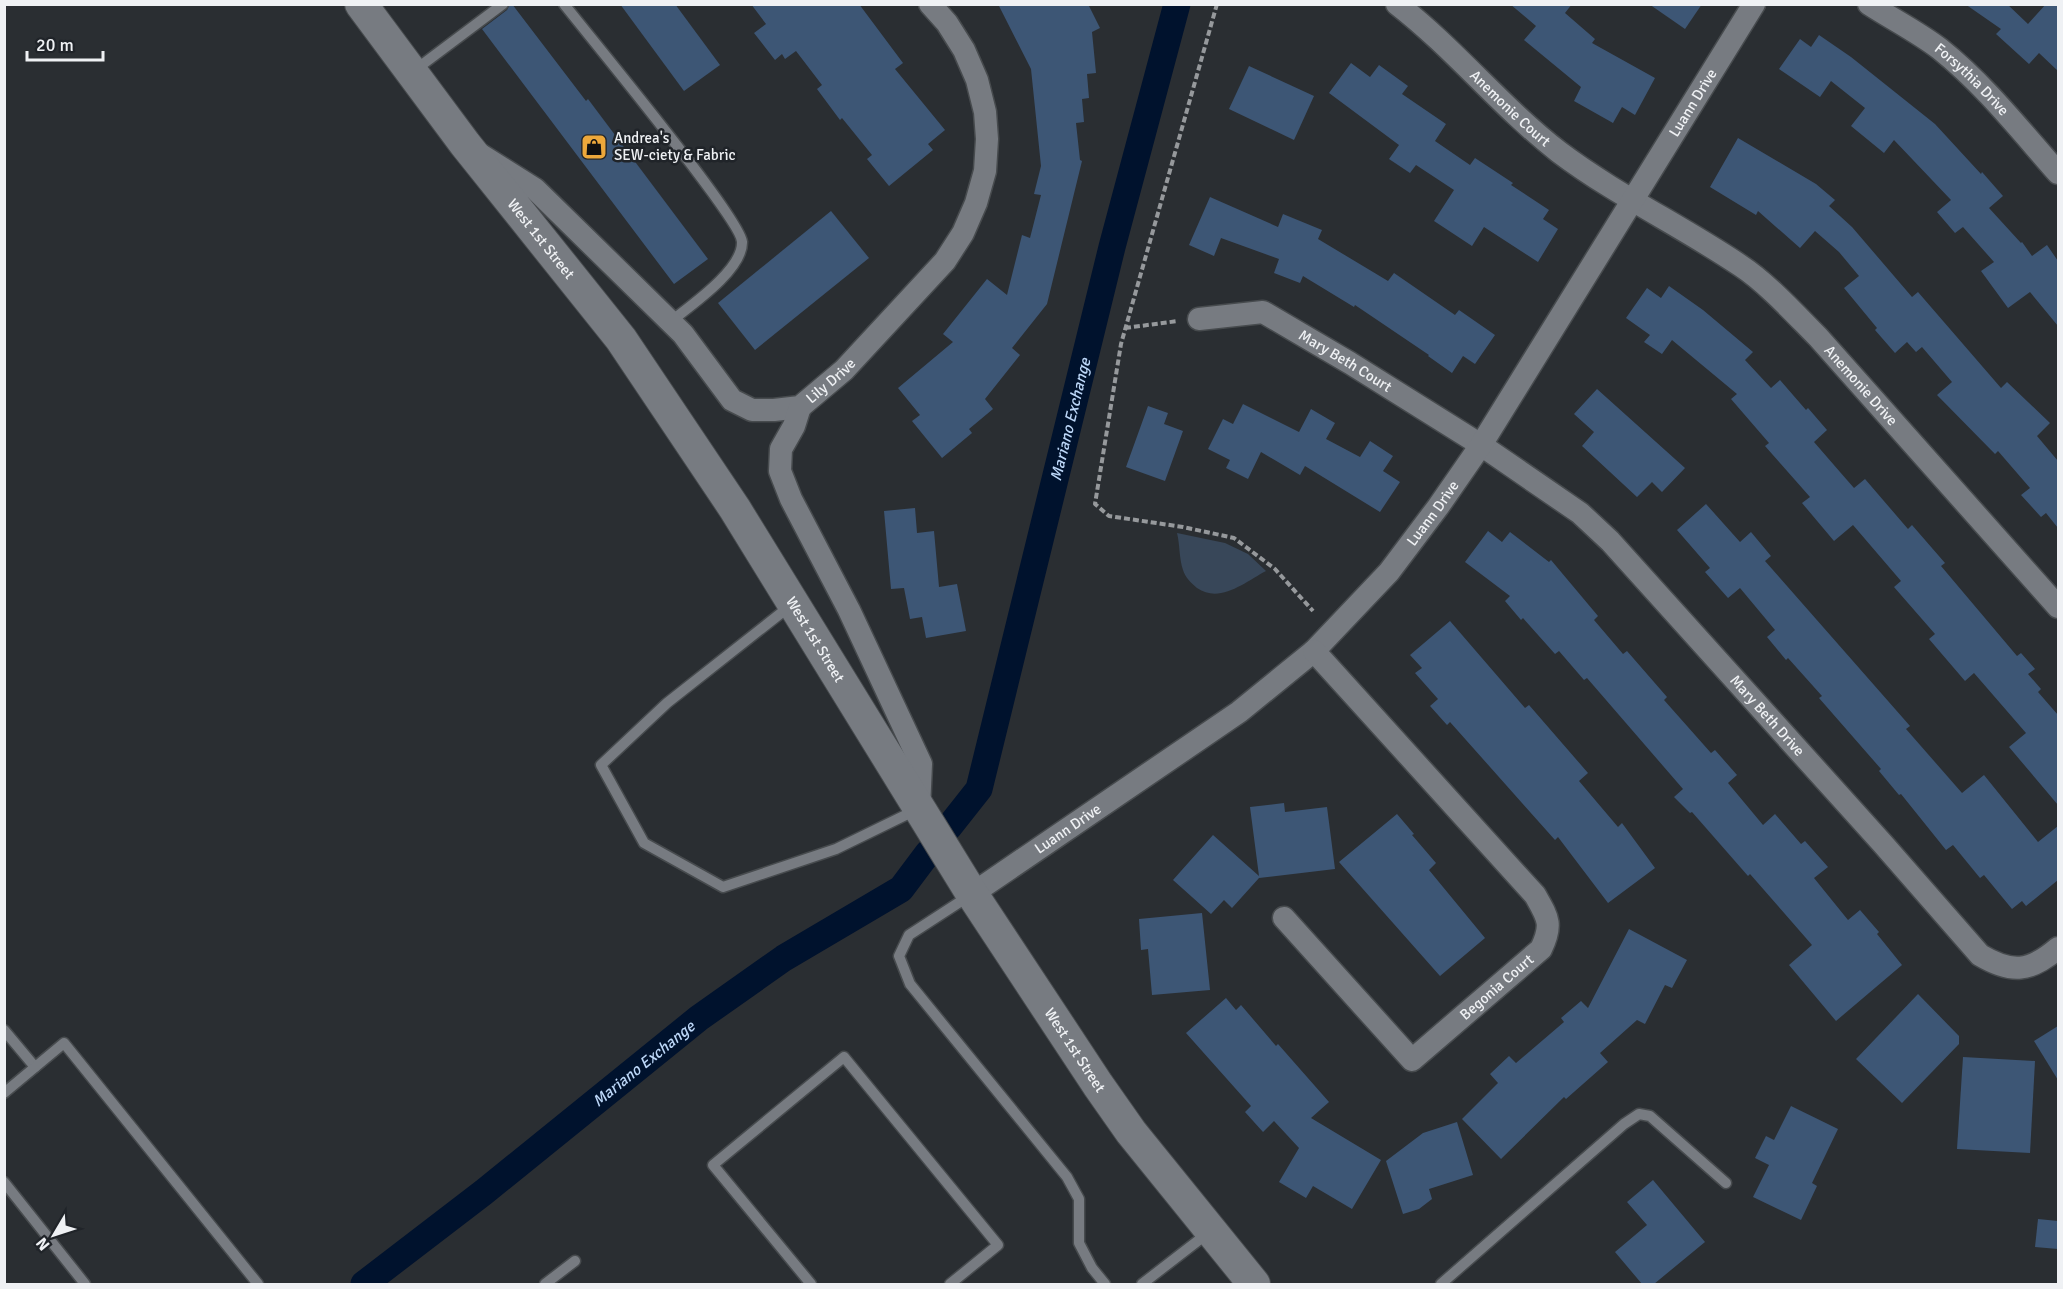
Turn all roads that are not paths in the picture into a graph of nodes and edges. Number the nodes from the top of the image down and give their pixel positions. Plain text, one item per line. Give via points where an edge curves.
1 (362, 4) edge
2 (503, 4) edge
3 (564, 4) edge
4 (930, 4) edge
5 (1397, 4) edge
6 (1754, 4) edge
7 (1869, 4) edge
8 (412, 72) junction
9 (465, 144) junction
10 (2058, 173) edge
11 (1633, 200) junction
12 (1199, 319) road end
13 (670, 322) junction
14 (800, 407) junction
15 (1481, 445) junction
16 (793, 604) junction
17 (2058, 607) edge
18 (1314, 651) junction
19 (919, 809) junction
20 (972, 894) junction
21 (1284, 918) dead end
22 (2053, 953) edge
23 (4, 1030) edge
24 (35, 1067) junction
25 (4, 1093) edge
26 (4, 1182) edge
27 (1726, 1183) dead end
28 (1211, 1231) junction
29 (575, 1261) dead end
30 (85, 1284) edge
31 (258, 1284) edge
32 (545, 1284) edge
33 (811, 1284) edge
34 (950, 1284) edge
35 (1105, 1284) edge
36 (1142, 1284) edge
37 (1254, 1284) edge
38 (1441, 1284) edge

1 - 8 main road, West 1st Street
2 - 8 lane
3 - 13 lane via 741,234 743,244 720,282
4 - 14 street, Lily Drive via 964,50 985,112 985,171 976,203 945,261 843,370
5 - 11 street, Anemonie Court via 1559,151
6 - 11 street, Luann Drive
7 - 10 street, Forsythia Drive via 1938,48 1973,78
8 - 9 main road, West 1st Street
9 - 13 street, Lily Drive via 535,189
9 - 16 main road, West 1st Street via 621,339
11 - 15 street, Luann Drive
11 - 17 street, Anemonie Drive via 1743,267 1793,312
12 - 15 street, Mary Beth Court via 1263,312
13 - 14 street, Lily Drive via 732,400 752,410
14 - 19 street via 781,449 780,471 921,764
15 - 18 street, Luann Drive via 1389,572
15 - 22 street, Mary Beth Drive via 1572,507 1610,541 1980,955 1996,965 2016,968 2030,966
16 - 19 main road, West 1st Street
16 - 19 lane via 667,703 601,765 644,843 723,887 836,849
18 - 20 street, Luann Drive via 1239,712
18 - 21 street, Begonia Court via 1535,895 1546,915 1549,933 1541,949 1412,1060
19 - 20 main road, West 1st Street
20 - 28 main road, West 1st Street via 1131,1132
20 - 35 lane via 909,935 899,956 910,984 1067,1177 1079,1199 1079,1243
23 - 24 lane
24 - 25 lane
24 - 31 lane via 64,1043
26 - 30 lane
27 - 38 lane via 1650,1116 1639,1114
28 - 36 lane
28 - 37 main road, West 1st Street
29 - 32 lane
33 - 34 lane via 713,1165 843,1057 998,1245

